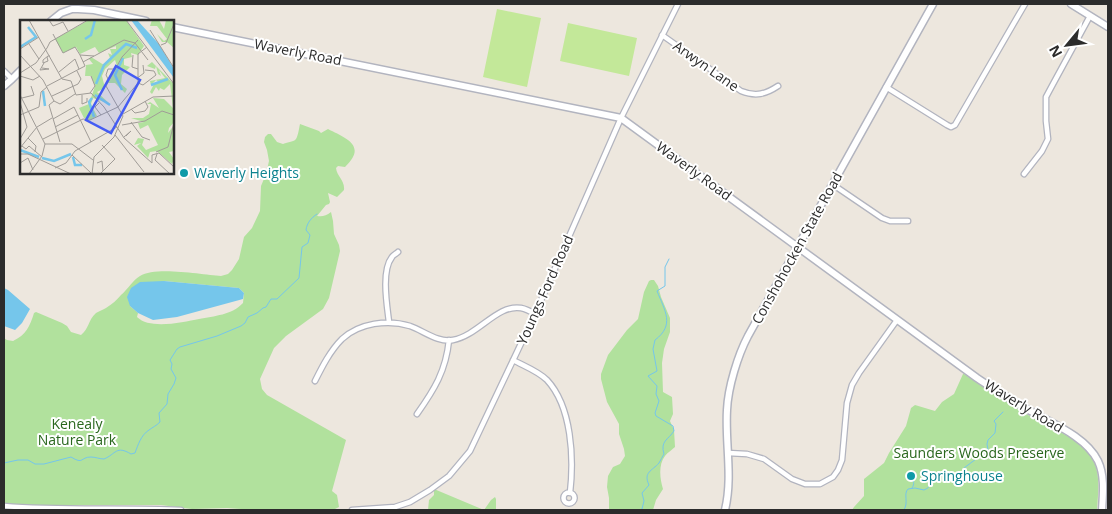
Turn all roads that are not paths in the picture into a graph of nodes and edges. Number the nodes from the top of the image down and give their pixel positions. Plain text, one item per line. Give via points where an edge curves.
1 (678, 4) edge
2 (933, 4) edge
3 (1025, 4) edge
4 (1071, 4) edge
5 (65, 8) edge
6 (1090, 16) junction
7 (52, 20) edge
8 (141, 20) edge
9 (174, 27) edge
10 (1108, 27) edge
11 (662, 35) junction
12 (4, 71) edge
13 (20, 71) edge
14 (12, 79) junction
15 (4, 86) edge
16 (778, 86) dead end
17 (886, 87) junction
18 (621, 118) junction
19 (1024, 174) dead end
20 (832, 184) junction
21 (908, 221) dead end
22 (798, 247) junction
23 (398, 252) dead end
24 (535, 314) junction
25 (897, 320) junction
26 (389, 322) junction
27 (449, 340) junction
28 (513, 360) junction
29 (314, 381) dead end
30 (417, 414) dead end
31 (728, 453) junction
32 (570, 493) dead end
33 (4, 506) edge
34 (59, 510) edge
35 (181, 510) edge
36 (352, 510) edge
37 (725, 510) edge
38 (1102, 510) edge

1 - 11 street, Youngs Ford Road
2 - 17 street, Conshohocken State Road
3 - 17 street via 955,125 947,125
4 - 6 street
5 - 7 street
5 - 8 street
6 - 10 street
6 - 19 street via 1046,97 1048,139
9 - 18 street, Waverly Road
11 - 16 street, Arwyn Lane via 741,91 760,95
11 - 18 street, Youngs Ford Road
12 - 14 street
13 - 14 street
14 - 15 street
17 - 20 street, Conshohocken State Road
18 - 22 street, Waverly Road
18 - 24 street, Youngs Ford Road
20 - 21 street via 882,218
20 - 22 street, Conshohocken State Road
22 - 25 street, Waverly Road
22 - 31 street, Conshohocken State Road via 741,350 728,401
23 - 26 street via 392,256 387,268
24 - 27 street via 523,308 507,309 466,336
24 - 28 street, Youngs Ford Road
25 - 31 street via 852,385 847,403 842,460 833,477 820,484 801,483 764,459
25 - 38 street, Waverly Road via 977,378 1086,445 1097,459 1101,472
26 - 27 street
26 - 29 street via 355,330 343,338
27 - 30 street via 444,368
28 - 32 street via 547,380 561,404 569,429
28 - 36 street, Youngs Ford Road via 470,451 449,476 402,505
31 - 37 street, Conshohocken State Road
33 - 34 street
34 - 35 street

